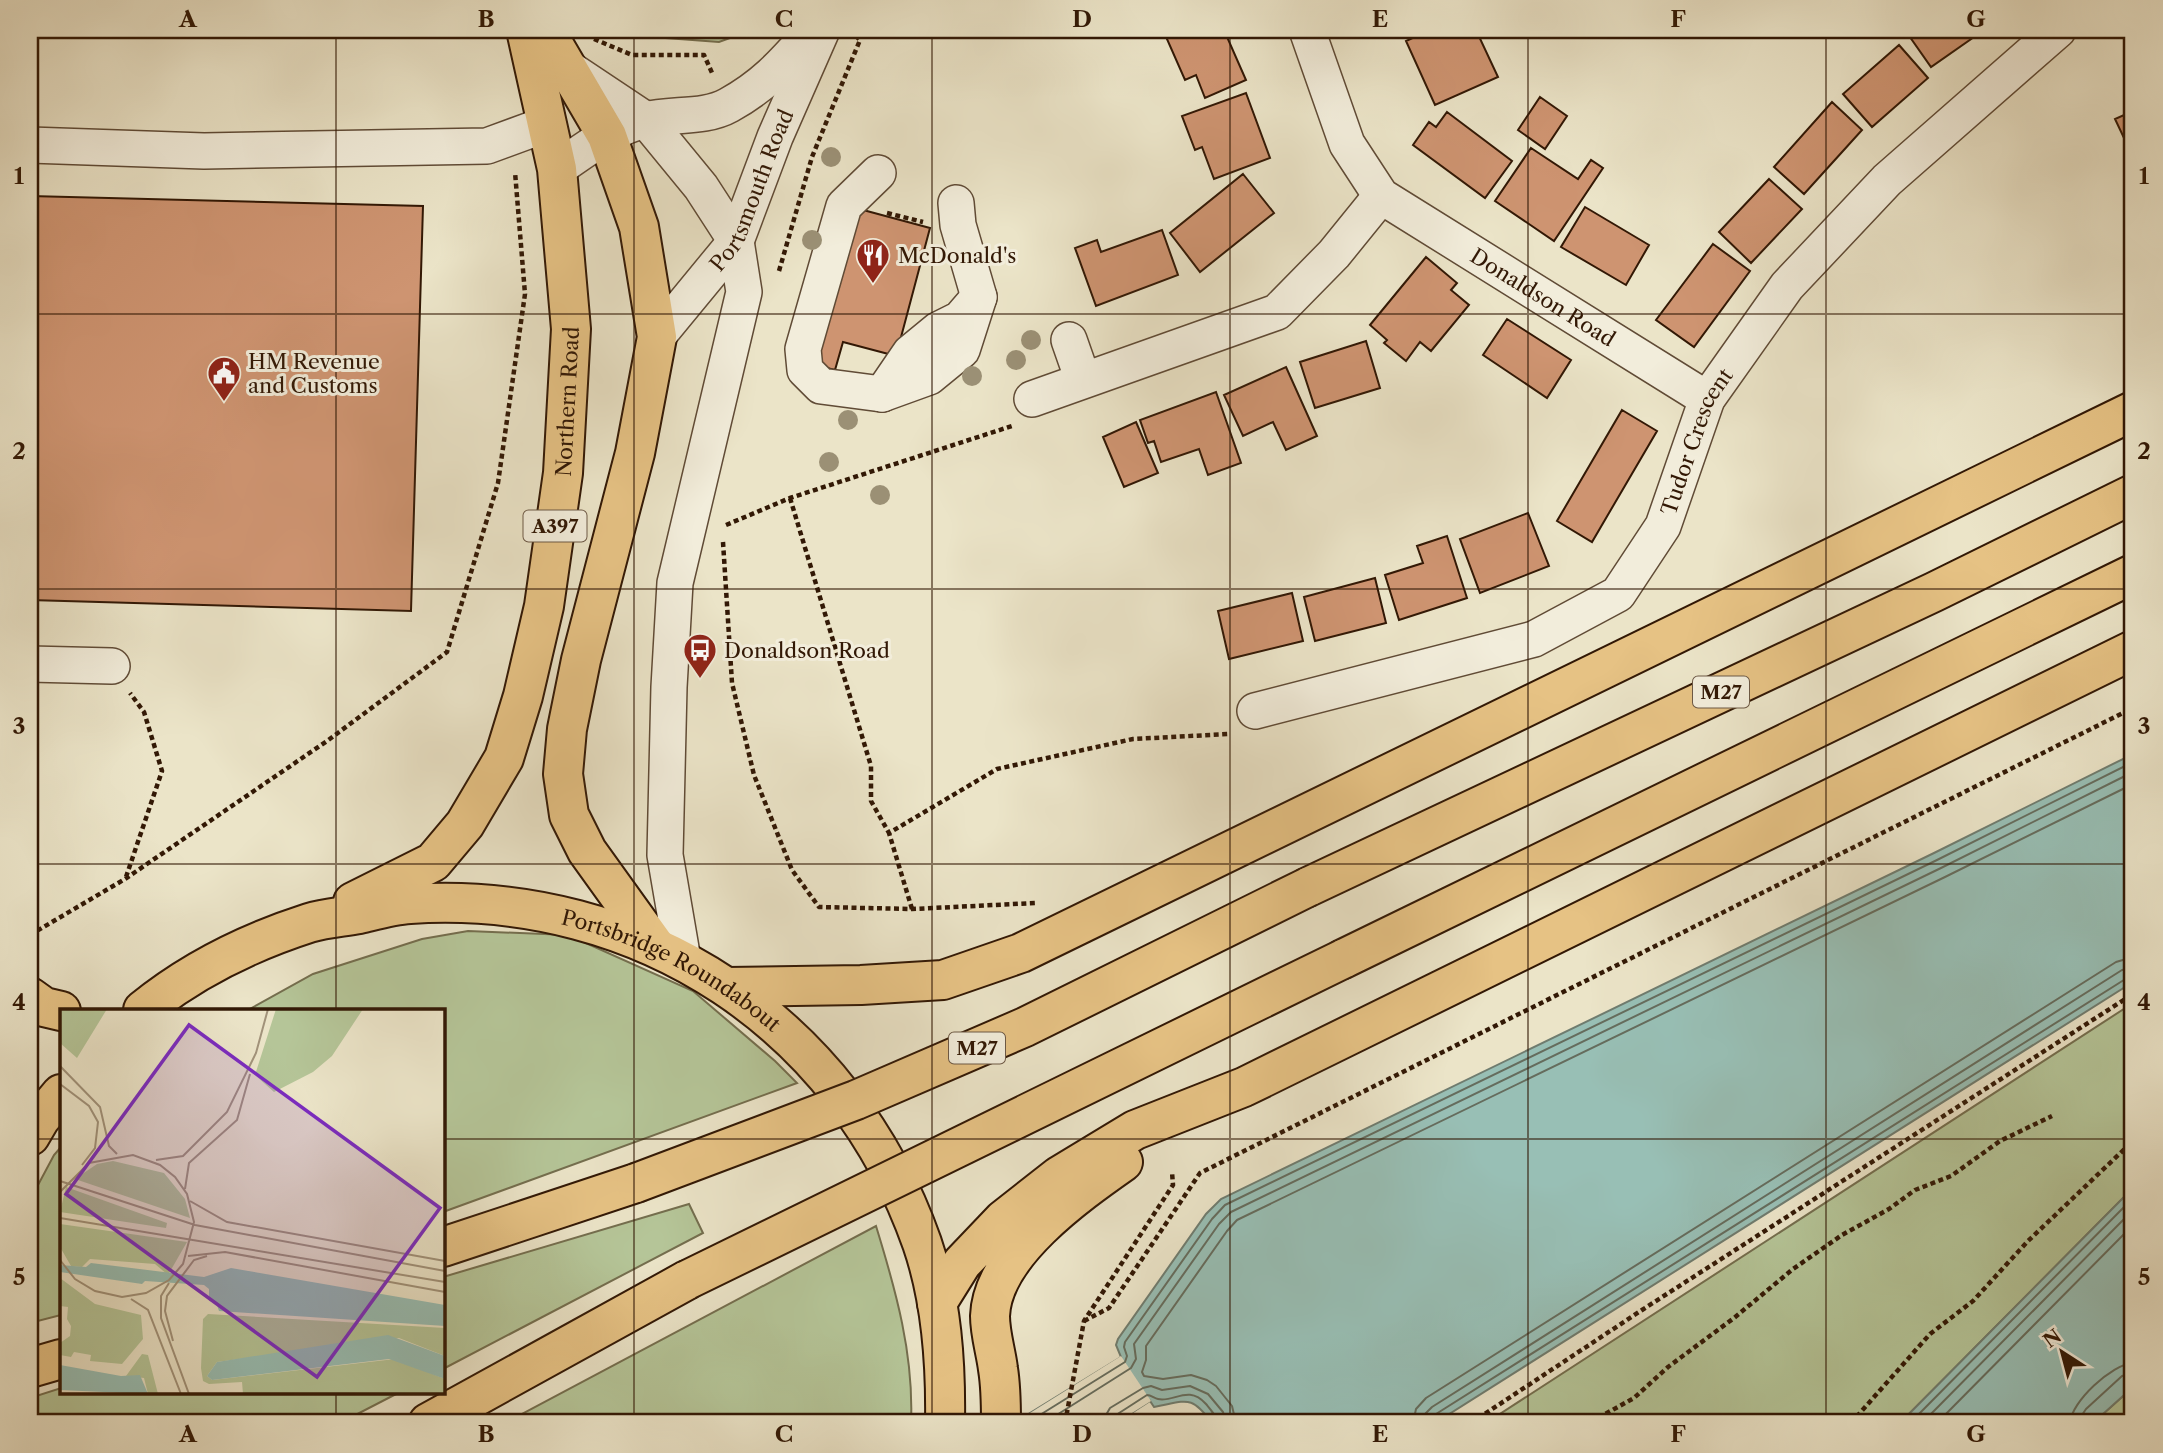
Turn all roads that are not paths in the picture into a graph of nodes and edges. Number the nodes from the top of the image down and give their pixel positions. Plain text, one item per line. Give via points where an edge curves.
1 (526, 30) edge
2 (545, 30) edge
3 (813, 30) edge
4 (822, 30) edge
5 (1307, 30) edge
6 (2058, 30) edge
7 (565, 66) junction
8 (646, 120) junction
9 (547, 124) junction
10 (607, 136) junction
11 (30, 145) edge
12 (557, 169) junction
13 (878, 173) dead end
14 (1381, 196) junction
15 (956, 202) dead end
16 (736, 241) junction
17 (657, 337) junction
18 (1069, 340) dead end
19 (1083, 380) junction
20 (1031, 399) road end
21 (1707, 399) junction
22 (2133, 411) edge
23 (2133, 494) edge
24 (2133, 574) edge
25 (2133, 650) edge
26 (30, 664) edge
27 (112, 666) road end
28 (1255, 711) road end
29 (310, 923) junction
30 (670, 953) junction
31 (727, 987) junction
32 (30, 997) edge
33 (144, 1009) edge
34 (60, 1012) edge
35 (1244, 1087) junction
36 (60, 1095) edge
37 (30, 1136) edge
38 (444, 1248) edge
39 (937, 1303) junction
40 (60, 1359) edge
41 (30, 1368) edge
42 (1001, 1413) edge
43 (428, 1423) edge
44 (945, 1423) edge

1 - 9 main road, Northern Road / A397
2 - 7 main road, A397
3 - 8 street, Portsmouth Road via 772,76 727,107
4 - 16 street, Portsmouth Road via 775,136
5 - 14 street, Donaldson Road via 1347,144
6 - 21 street, Tudor Crescent via 1887,180 1787,286
7 - 8 street
7 - 10 main road, A397
8 - 10 street, Portsmouth Road
8 - 16 street via 701,187
9 - 11 street via 487,146 317,151
9 - 12 main road, Northern Road / A397
10 - 12 street, Portsmouth Road
10 - 17 main road, A397 via 639,227
12 - 29 main road, Northern Road / A397 via 571,329 563,473 544,606 504,758 465,824 433,862
13 - 15 street via 844,206 803,349 805,370 821,386 882,394 929,377 962,350 979,297
14 - 19 street via 1334,254 1276,312
14 - 21 street, Donaldson Road
16 - 17 street, Portsmouth Road
16 - 30 street via 744,292 676,583 665,855
17 - 30 main road, A397 via 635,453 581,660 563,774 569,815 587,851
18 - 19 street
19 - 20 street
21 - 28 street, Tudor Crescent via 1663,526 1618,594 1534,639
22 - 31 main road via 1021,953 943,981
23 - 38 main road, M27, bridge via 1025,1027 856,1100 636,1183
24 - 43 main road, bridge via 687,1280
25 - 35 main road
26 - 27 street
29 - 30 main road, Portsbridge Roundabout via 407,904 481,903 608,928
29 - 33 main road, Portsbridge Roundabout via 219,959
30 - 31 main road, Portsbridge Roundabout
31 - 39 main road, Portsbridge Roundabout via 797,1042 870,1132 900,1186 923,1245
32 - 34 main road
35 - 39 main road via 1135,1130 1059,1176 994,1228 962,1263
35 - 42 main road via 1119,1165 1022,1246 998,1281 990,1316
36 - 37 main road
39 - 44 main road, Portsbridge Roundabout via 946,1370
40 - 41 main road

